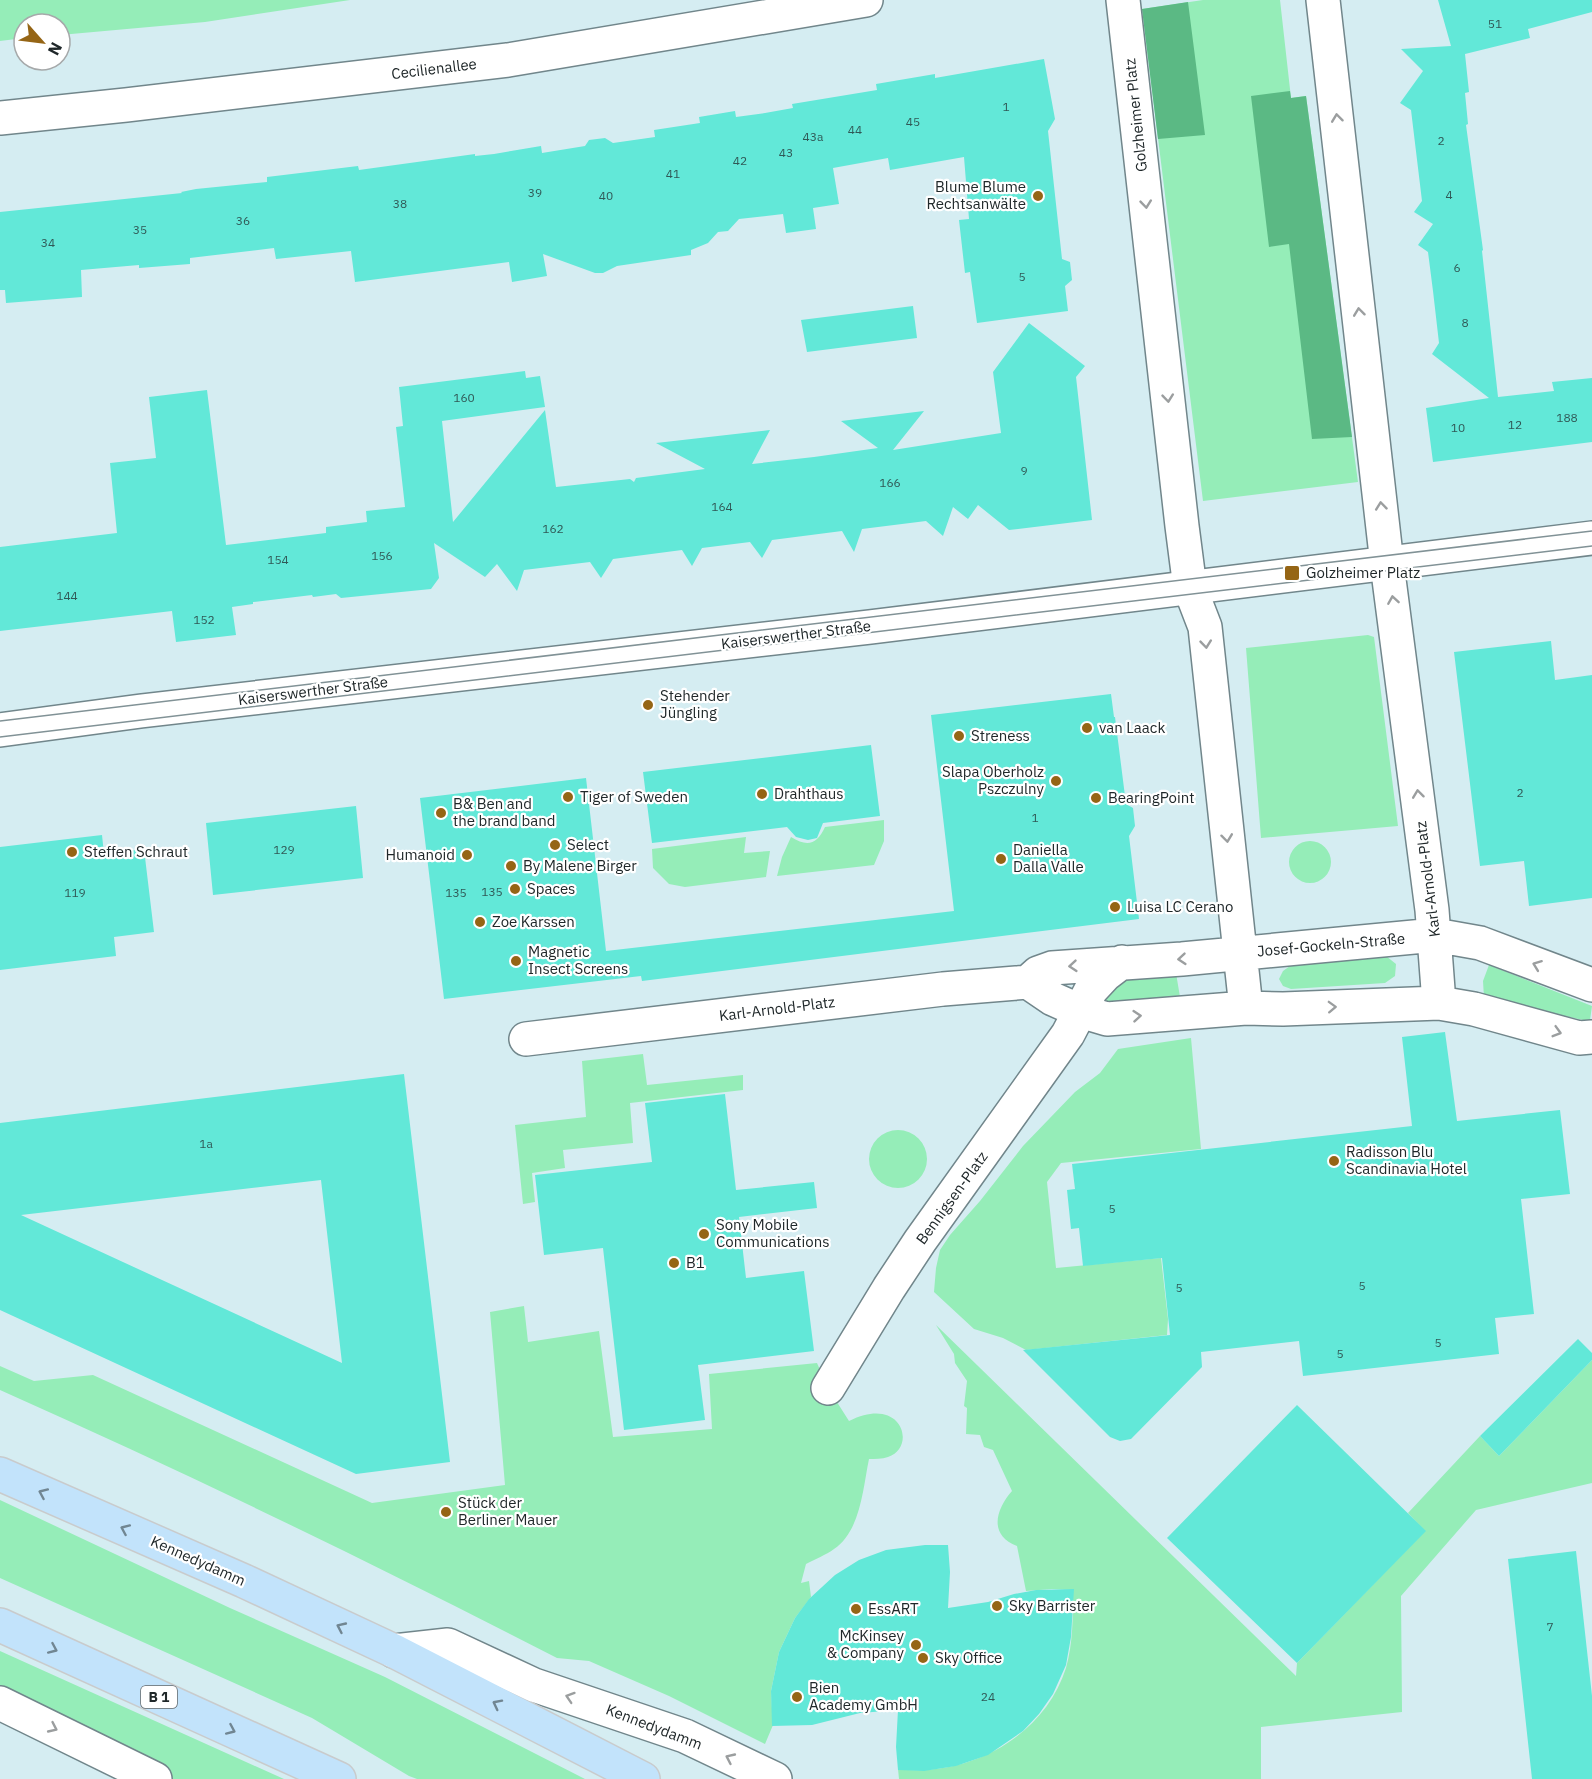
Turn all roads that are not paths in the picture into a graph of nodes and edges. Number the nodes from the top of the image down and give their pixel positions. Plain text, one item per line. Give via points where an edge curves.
1 (866, 0) edge
2 (1123, 0) edge
3 (1323, 0) edge
4 (0, 118) edge
5 (1592, 538) edge
6 (1387, 564) junction
7 (1190, 588) junction
8 (0, 730) edge
9 (1435, 935) junction
10 (1241, 953) junction
11 (1122, 962) junction
12 (1028, 982) junction
13 (1592, 985) edge
14 (1439, 1003) junction
15 (1246, 1008) junction
16 (1080, 1011) junction
17 (1592, 1037) edge
18 (526, 1039) dead end
19 (828, 1388) dead end
20 (0, 1474) edge
21 (0, 1625) edge
22 (394, 1652) junction
23 (0, 1703) edge
24 (155, 1779) edge
25 (339, 1779) edge
26 (643, 1779) edge
27 (775, 1779) edge

1 - 4 street, Cecilienallee via 508,60
2 -> 7 street, Golzheimer Platz
6 -> 3 street
5 - 6 street, Kaiserswerther Straße
6 - 7 street, Kaiserswerther Straße
9 -> 6 street, Karl-Arnold-Platz
7 - 8 street, Kaiserswerther Straße
7 -> 10 street via 1205,627
9 - 10 street, Josef-Gockeln-Straße
13 -> 9 street, Josef-Gockeln-Straße via 1480,943
9 - 14 street, Karl-Arnold-Platz
10 -> 11 street, Karl-Arnold-Platz
10 - 15 street
11 -> 12 street, Karl-Arnold-Platz via 1052,968
11 - 16 street via 1091,990
12 - 16 street
12 - 18 street, Karl-Arnold-Platz
15 -> 14 street
14 -> 17 street via 1579,1038
16 -> 15 street via 1107,1019
16 - 19 street, Bennigsen-Platz via 1068,1034 889,1288
22 -> 20 highway, Kennedydamm
21 -> 25 highway, B 1
26 -> 22 highway, Kennedydamm
27 -> 22 street, Kennedydamm via 685,1736 534,1685 448,1646
23 -> 24 street

